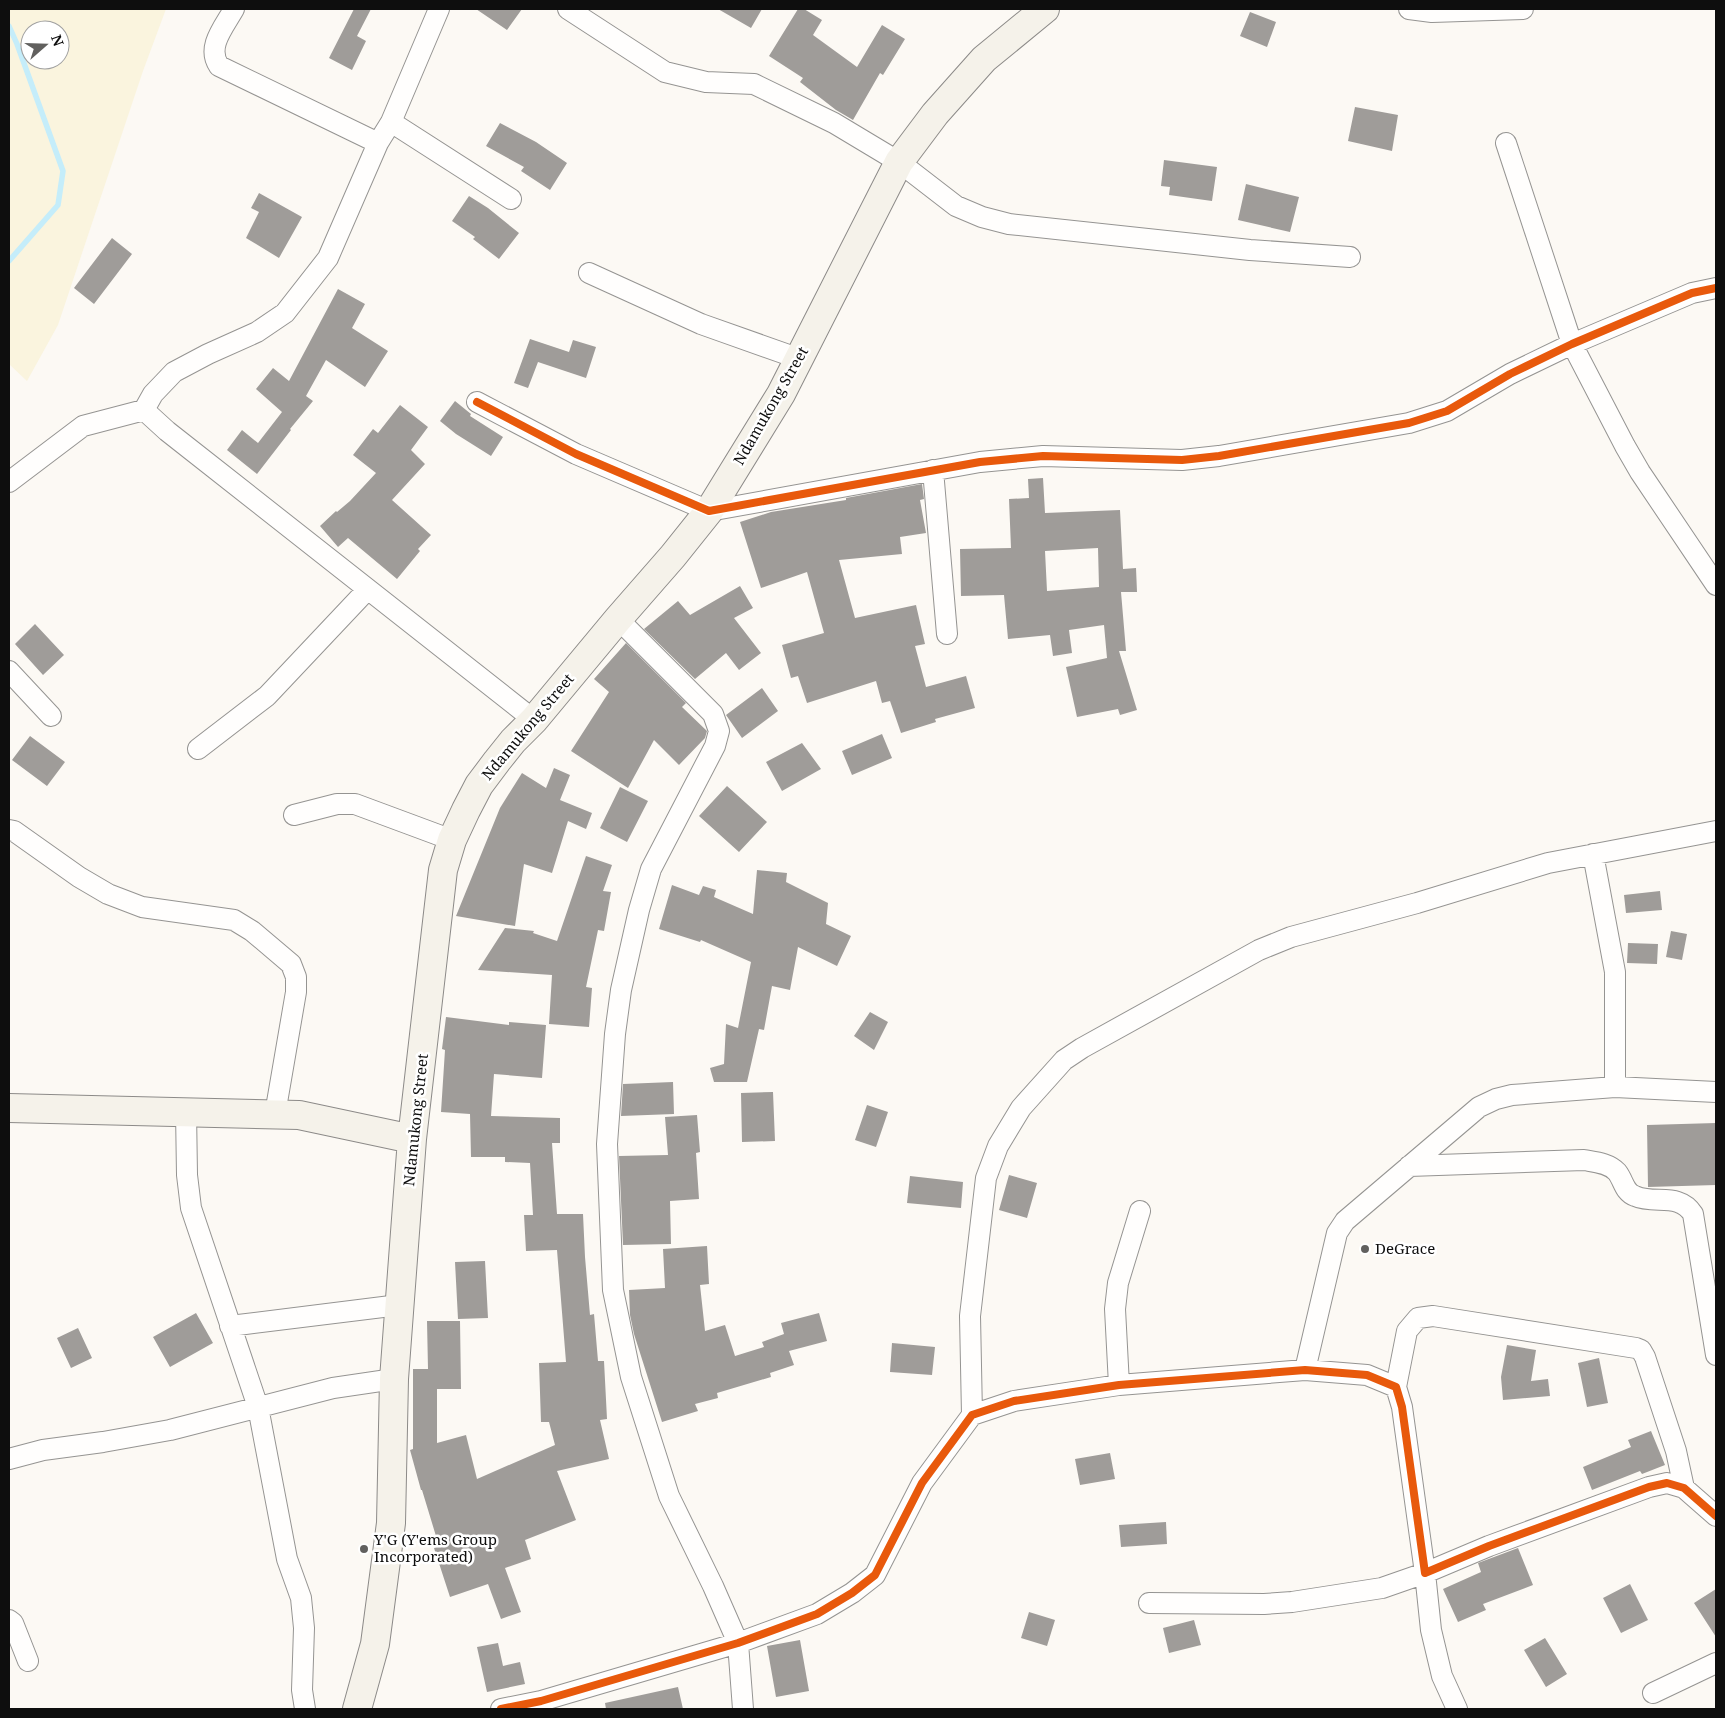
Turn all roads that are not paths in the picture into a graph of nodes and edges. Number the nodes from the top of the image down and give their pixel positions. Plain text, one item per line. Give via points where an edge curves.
1 (234, 9) edge
2 (439, 9) edge
3 (568, 9) edge
4 (1409, 9) edge
5 (1523, 9) edge
6 (1038, 12) edge
7 (391, 122) junction
8 (378, 143) junction
9 (1506, 143) dead end
10 (899, 162) junction
11 (511, 199) dead end
12 (1350, 257) dead end
13 (589, 272) dead end
14 (1716, 288) edge
15 (1572, 344) junction
16 (800, 359) junction
17 (477, 402) dead end
18 (144, 410) junction
19 (933, 470) junction
20 (9, 482) edge
21 (709, 511) junction
22 (1716, 585) edge
23 (367, 590) junction
24 (618, 619) junction
25 (948, 634) dead end
26 (9, 671) edge
27 (51, 716) dead end
28 (534, 720) junction
29 (198, 749) dead end
30 (294, 815) dead end
31 (9, 830) edge
32 (1716, 831) edge
33 (452, 840) junction
34 (1593, 854) junction
35 (1615, 1087) junction
36 (1716, 1092) edge
37 (9, 1108) edge
38 (186, 1111) junction
39 (274, 1114) junction
40 (412, 1139) junction
41 (1409, 1166) junction
42 (1140, 1211) dead end
43 (399, 1305) junction
44 (230, 1326) junction
45 (1716, 1354) edge
46 (1305, 1370) junction
47 (394, 1379) junction
48 (1119, 1385) junction
49 (1396, 1387) junction
50 (258, 1407) junction
51 (972, 1415) junction
52 (9, 1459) edge
53 (1684, 1488) junction
54 (1716, 1516) edge
55 (1425, 1574) junction
56 (1149, 1603) dead end
57 (9, 1620) edge
58 (738, 1643) junction
59 (28, 1661) dead end
60 (1716, 1663) edge
61 (1653, 1693) dead end
62 (305, 1709) edge
63 (357, 1709) edge
64 (501, 1709) edge
65 (743, 1709) edge
66 (1457, 1709) edge

1 - 8 street via 214,46 214,59 219,66
2 - 7 street
3 - 10 street via 666,72 706,82 754,84 834,123
4 - 5 street via 1432,12
6 - 10 main road, Ndamukong Street via 984,59 935,114
7 - 8 street
7 - 11 street
8 - 18 street via 328,258 285,313 257,332 174,372 153,394
9 - 15 street
10 - 12 street via 956,206 1009,224 1250,250
10 - 16 main road, Ndamukong Street
13 - 16 street via 701,324
14 - 15 street via 1692,292
15 - 19 street via 1510,374 1447,411 1409,423 1182,460 1042,456
15 - 22 street via 1640,472
16 - 21 main road, Ndamukong Street
17 - 21 street via 576,454
18 - 20 street via 83,426
18 - 23 street via 166,432
19 - 21 street
19 - 25 street
21 - 24 main road, Ndamukong Street
23 - 28 street
23 - 29 street via 266,696
24 - 28 main road, Ndamukong Street
24 - 58 street via 713,714 719,731 715,746 652,869 639,910 621,990 607,1144 613,1290 631,1377 669,1496
26 - 27 street
28 - 33 main road, Ndamukong Street via 512,741 479,785
30 - 33 street via 336,804 355,804
31 - 39 street via 108,894 142,908 234,920 291,964 296,977 296,992
32 - 34 street
33 - 40 main road, Ndamukong Street via 444,870
34 - 35 street via 1615,972
34 - 51 street via 1548,863 1290,937 1259,950 1064,1060 1021,1108 998,1146 986,1178 970,1316
35 - 36 street
35 - 41 street via 1496,1099 1479,1107
37 - 38 main road
38 - 39 main road
38 - 44 street via 191,1208
39 - 40 main road via 299,1115
40 - 43 main road, Ndamukong Street
41 - 45 street via 1584,1160 1616,1171 1627,1192 1637,1197 1687,1205 1693,1214
41 - 46 street via 1345,1220 1337,1233
42 - 48 street via 1118,1283 1115,1309
43 - 44 street
43 - 47 main road, Ndamukong Street
44 - 50 street
46 - 48 street
46 - 49 street via 1368,1375
47 - 50 street via 333,1388
47 - 63 main road, Ndamukong Street via 391,1523 374,1644
48 - 51 street via 1014,1401
49 - 53 street via 1407,1331 1418,1318 1433,1316 1636,1348 1641,1350 1648,1366 1676,1451
49 - 55 street via 1402,1407
50 - 52 street via 170,1430 43,1450
50 - 62 street via 287,1559 301,1598
51 - 58 street via 922,1483 876,1575 818,1614
53 - 54 street
53 - 55 street via 1667,1483 1649,1487 1489,1546
55 - 56 street via 1382,1588 1292,1602
55 - 66 street via 1431,1630 1442,1676
57 - 59 street
58 - 64 street via 540,1701
58 - 65 street
60 - 61 street

